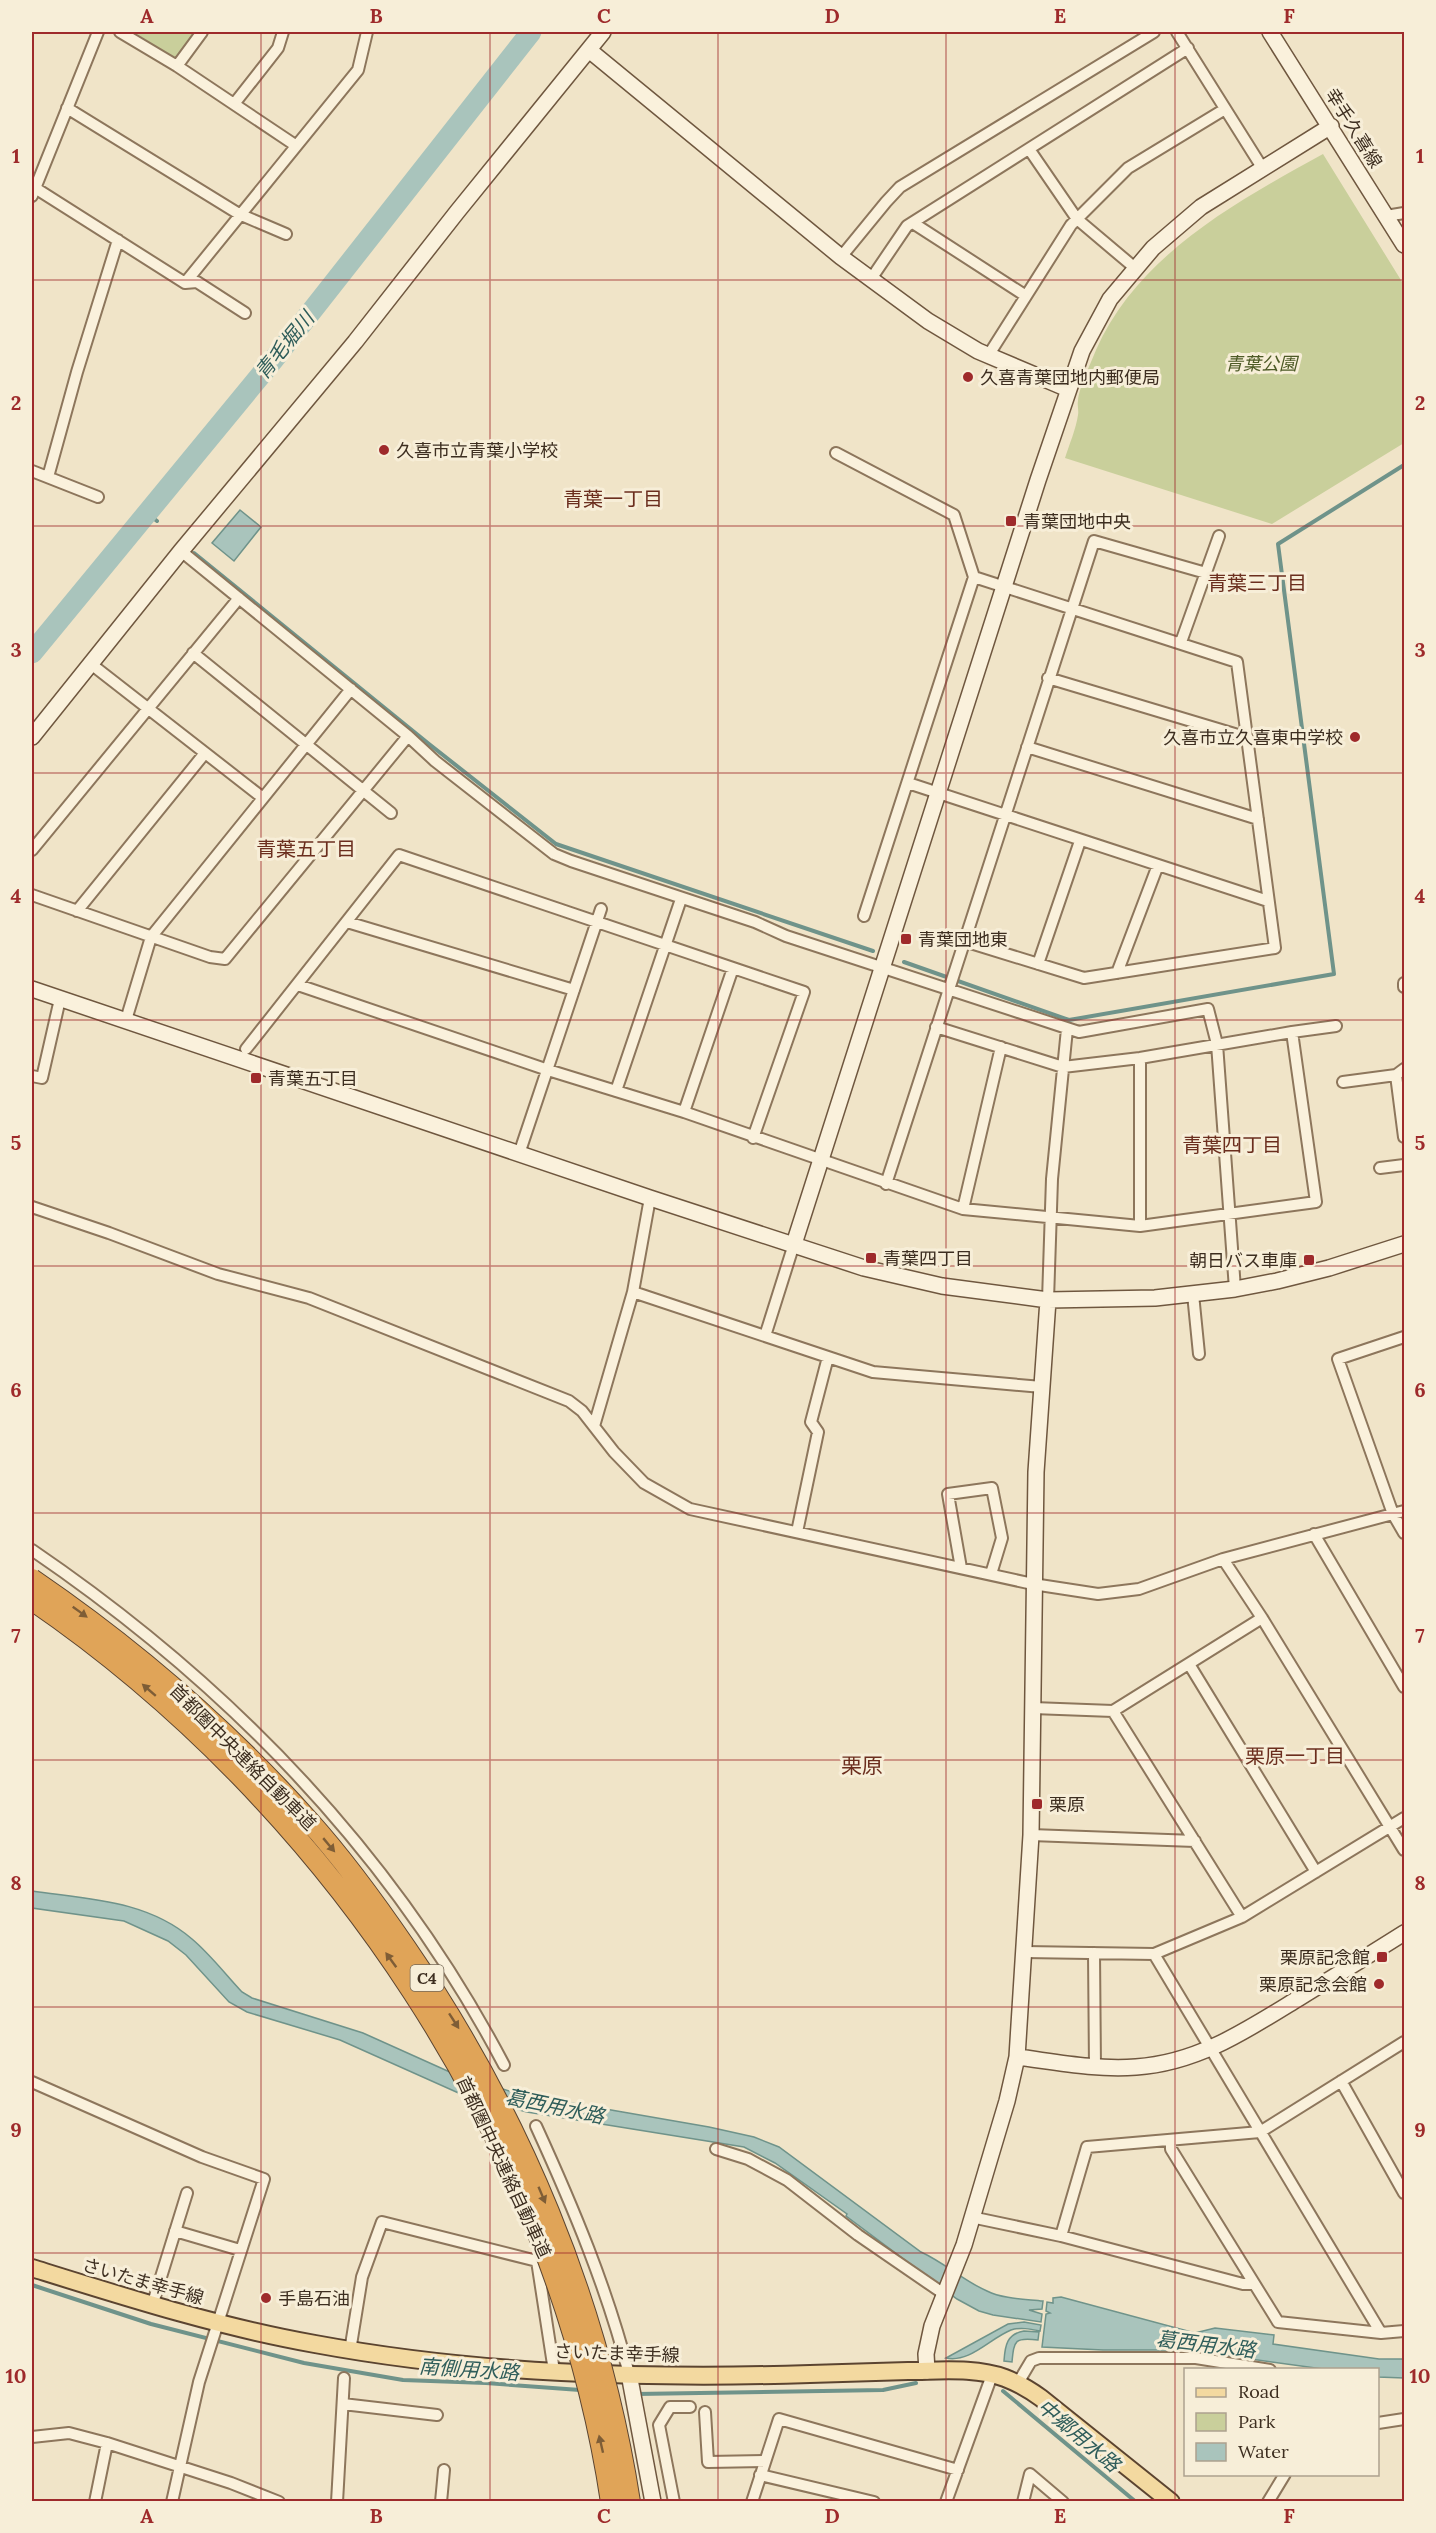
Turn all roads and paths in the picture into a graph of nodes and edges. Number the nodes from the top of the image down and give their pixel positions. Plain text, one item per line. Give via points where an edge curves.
1 (98, 32) edge
2 (120, 32) edge
3 (202, 32) edge
4 (283, 32) edge
5 (367, 32) edge
6 (603, 32) edge
7 (1154, 32) edge
8 (1178, 32) edge
9 (1270, 32) edge
10 (1188, 48) junction
11 (589, 50) junction
12 (177, 66) junction
13 (234, 104) junction
14 (67, 108) junction
15 (1225, 109) junction
16 (1331, 126) junction
17 (295, 145) junction
18 (1029, 149) junction
19 (1263, 169) junction
20 (33, 190) edge
21 (1404, 213) edge
22 (239, 214) junction
23 (1386, 216) junction
24 (1077, 219) junction
25 (913, 223) junction
26 (286, 234) dead end
27 (118, 240) junction
28 (1404, 245) edge
29 (841, 257) junction
30 (1135, 268) junction
31 (871, 279) junction
32 (185, 283) junction
33 (1026, 296) junction
34 (245, 313) dead end
35 (988, 357) junction
36 (1068, 389) junction
37 (836, 453) dead end
38 (32, 471) edge
39 (48, 477) junction
40 (99, 497) dead end
41 (1220, 536) dead end
42 (181, 551) junction
43 (1206, 573) junction
44 (974, 577) junction
45 (1004, 587) junction
46 (239, 598) junction
47 (1071, 609) junction
48 (1181, 642) junction
49 (193, 653) junction
50 (91, 664) junction
51 (1048, 678) junction
52 (351, 689) junction
53 (147, 708) junction
54 (408, 736) junction
55 (32, 737) edge
56 (1248, 738) junction
57 (306, 744) junction
58 (1027, 747) junction
59 (204, 753) junction
60 (908, 783) junction
61 (363, 791) junction
62 (938, 793) junction
63 (263, 798) junction
64 (391, 813) dead end
65 (1005, 816) junction
66 (1258, 819) junction
67 (1080, 841) junction
68 (32, 850) edge
69 (1158, 865) junction
70 (32, 895) edge
71 (681, 899) junction
72 (1269, 901) junction
73 (601, 909) dead end
74 (77, 911) junction
75 (864, 916) dead end
76 (347, 922) junction
77 (597, 922) junction
78 (151, 937) junction
79 (964, 940) junction
80 (664, 945) junction
81 (1038, 964) junction
82 (883, 967) junction
83 (733, 968) junction
84 (1117, 973) junction
85 (298, 985) junction
86 (948, 988) junction
87 (574, 990) junction
88 (33, 994) edge
89 (60, 999) junction
90 (126, 1020) junction
91 (1336, 1026) dead end
92 (936, 1027) junction
93 (1067, 1029) junction
94 (1292, 1032) junction
95 (1217, 1044) junction
96 (1002, 1047) junction
97 (246, 1049) dead end
98 (1140, 1058) junction
99 (1064, 1067) junction
100 (548, 1070) junction
101 (1400, 1072) edge
102 (32, 1076) edge
103 (1343, 1082) dead end
104 (616, 1092) junction
105 (684, 1113) junction
106 (1404, 1137) edge
107 (753, 1138) junction
108 (519, 1154) junction
109 (820, 1161) junction
110 (1404, 1165) edge
111 (1380, 1168) dead end
112 (886, 1184) junction
113 (650, 1198) junction
114 (32, 1207) edge
115 (963, 1209) junction
116 (1228, 1214) junction
117 (1051, 1220) junction
118 (1140, 1226) junction
119 (794, 1244) junction
120 (1404, 1244) edge
121 (1235, 1289) junction
122 (633, 1292) junction
123 (1192, 1294) junction
124 (1048, 1300) junction
125 (765, 1336) junction
126 (1404, 1337) edge
127 (1199, 1354) dead end
128 (828, 1357) junction
129 (1042, 1387) junction
130 (594, 1426) junction
131 (1399, 1513) edge
132 (797, 1532) junction
133 (1314, 1533) junction
134 (1404, 1533) edge
135 (32, 1550) edge
136 (1223, 1559) junction
137 (961, 1568) junction
138 (991, 1575) junction
139 (32, 1579) edge
140 (1033, 1584) junction
141 (32, 1600) edge
142 (1262, 1618) junction
143 (1189, 1664) junction
144 (1404, 1687) edge
145 (1033, 1708) junction
146 (1113, 1711) junction
147 (1404, 1818) edge
148 (1390, 1827) junction
149 (1031, 1835) junction
150 (1195, 1841) junction
151 (1404, 1850) edge
152 (1316, 1872) junction
153 (1242, 1917) junction
154 (1404, 1933) edge
155 (1025, 1952) junction
156 (1094, 1953) junction
157 (1154, 1954) junction
158 (1404, 2042) edge
159 (1212, 2049) junction
160 (1017, 2057) junction
161 (504, 2065) dead end
162 (1095, 2067) junction
163 (32, 2082) edge
164 (1341, 2082) junction
165 (536, 2126) dead end
166 (1260, 2132) junction
167 (1171, 2141) junction
168 (716, 2149) dead end
169 (187, 2193) dead end
170 (1404, 2193) edge
171 (971, 2217) junction
172 (175, 2231) junction
173 (1061, 2236) junction
174 (240, 2250) junction
175 (32, 2268) edge
176 (1253, 2284) junction
177 (945, 2293) junction
178 (152, 2306) junction
179 (217, 2322) junction
180 (1404, 2331) edge
181 (1381, 2333) junction
182 (350, 2350) junction
183 (1257, 2368) edge
184 (554, 2371) junction
185 (927, 2371) junction
186 (629, 2374) junction
187 (992, 2374) junction
188 (344, 2378) dead end
189 (1018, 2384) junction
190 (343, 2404) junction
191 (690, 2407) dead end
192 (705, 2412) dead end
193 (437, 2415) dead end
194 (1404, 2419) edge
195 (1379, 2423) edge
196 (32, 2437) edge
197 (107, 2443) junction
198 (765, 2461) junction
199 (178, 2466) junction
200 (444, 2470) dead end
201 (958, 2470) junction
202 (760, 2475) junction
203 (1284, 2476) edge
204 (95, 2502) edge
205 (172, 2502) edge
206 (279, 2502) edge
207 (337, 2502) edge
208 (441, 2502) edge
209 (611, 2502) edge
210 (630, 2502) edge
211 (653, 2502) edge
212 (674, 2502) edge
213 (752, 2502) edge
214 (874, 2502) edge
215 (946, 2502) edge
216 (1023, 2502) edge
217 (1063, 2502) edge
218 (1171, 2502) edge
219 (1268, 2502) edge

1 - 14 street
2 - 12 street
3 - 12 street
4 - 13 street via 278,48
5 - 17 street via 358,70
6 - 11 street
7 - 29 street via 900,187
8 - 10 street
9 - 16 street, 幸手久喜線
10 - 15 street
10 - 18 street
11 - 29 street
11 - 42 street
12 - 13 street
13 - 17 street
14 - 20 street
14 - 22 street
15 - 19 street
15 - 24 street via 1128,168
16 - 19 street
16 - 23 street, 幸手久喜線
17 - 22 street
18 - 24 street
18 - 25 street
19 - 30 street via 1201,207
20 - 27 street
21 - 23 street
22 - 26 street
22 - 32 street
23 - 28 street, 幸手久喜線
24 - 30 street
24 - 33 street
25 - 31 street
25 - 33 street
27 - 32 street
27 - 39 street
29 - 31 street
30 - 36 street via 1096,323
31 - 35 street via 937,327
32 - 34 street via 197,282
33 - 35 street
35 - 36 street
36 - 45 street
37 - 44 street via 954,515
38 - 39 street
39 - 40 street
41 - 43 street
42 - 46 street
42 - 50 street
43 - 47 street via 1094,541
43 - 48 street
44 - 45 street
44 - 60 street
45 - 47 street
45 - 62 street
46 - 49 street
46 - 52 street
47 - 48 street
47 - 51 street
48 - 56 street via 1237,662
49 - 53 street
49 - 57 street
50 - 53 street
50 - 55 street
51 - 56 street
51 - 58 street
52 - 54 street
52 - 57 street
53 - 59 street
53 - 68 street
54 - 61 street
54 - 71 street via 554,854
56 - 66 street
57 - 61 street
57 - 63 street
58 - 65 street
58 - 66 street
59 - 63 street
59 - 74 street
60 - 62 street
60 - 75 street
61 - 64 street
61 - 78 street via 225,959
62 - 65 street
62 - 82 street
63 - 78 street
65 - 67 street
65 - 79 street
66 - 72 street
67 - 69 street
67 - 81 street
69 - 72 street
69 - 84 street
70 - 74 street
71 - 80 street
71 - 82 street
72 - 84 street via 1275,948
73 - 77 street
74 - 78 street
76 - 77 street via 399,855
76 - 85 street
76 - 87 street
77 - 80 street
77 - 87 street
78 - 90 street
79 - 81 street
79 - 86 street
80 - 83 street
80 - 104 street
81 - 84 street via 1084,978
82 - 86 street
82 - 109 street
83 - 105 street
83 - 107 street via 804,992
85 - 97 street
85 - 100 street
86 - 92 street
86 - 93 street
87 - 100 street
88 - 89 street
89 - 90 street
89 - 102 street via 42,1078
90 - 108 street
91 - 94 street
92 - 96 street
92 - 112 street
93 - 95 street via 1079,1032 1208,1009
93 - 99 street
94 - 95 street
94 - 116 street via 1316,1202
95 - 98 street
95 - 116 street
96 - 99 street
96 - 115 street
98 - 99 street
98 - 118 street
99 - 117 street
100 - 104 street
100 - 108 street
101 - 103 street
101 - 106 street
104 - 105 street
105 - 107 street
107 - 109 street
108 - 113 street
109 - 112 street
109 - 119 street
110 - 111 street
112 - 115 street
113 - 119 street
113 - 122 street
114 - 130 street via 218,1274 309,1298 355,1315 569,1401
115 - 117 street
116 - 118 street
116 - 121 street
117 - 118 street
117 - 124 street
119 - 124 street via 864,1268 942,1286
119 - 125 street
120 - 121 street via 1329,1268
121 - 123 street
122 - 125 street
122 - 130 street
123 - 124 street via 1123,1300
123 - 127 street
124 - 129 street
125 - 128 street
126 - 131 street via 1338,1359
128 - 129 street via 873,1372
128 - 132 street via 811,1422 818,1432
129 - 140 street
130 - 132 street via 644,1483 690,1509
131 - 133 street
131 - 134 street
132 - 137 street
133 - 136 street
133 - 144 street
135 - 161 street via 106,1602 185,1666 316,1794 420,1926 473,2007
136 - 140 street via 1139,1589 1098,1594
136 - 142 street
137 - 138 street
137 - 138 street via 948,1494 992,1488 1002,1538
138 - 140 street
139 -> 210 highway, 首都圏中央連絡自動車道 / C4, bridge via 142,1659 282,1791 342,1860 438,1995 487,2078 560,2240 596,2344
140 - 145 street
209 -> 141 highway, 首都圏中央連絡自動車道 / C4, bridge via 594,2414 552,2273 490,2128 450,2051 401,1974 296,1836 215,1751 132,1676
142 - 143 street
142 - 148 street
143 - 146 street
143 - 152 street
145 - 146 street
145 - 149 street
146 - 150 street
147 - 148 street
148 - 151 street
148 - 152 street
149 - 150 street
149 - 155 street
150 - 153 street
152 - 153 street
153 - 157 street
154 - 159 street
155 - 156 street
155 - 160 street
156 - 157 street
156 - 162 street
157 - 159 street
158 - 164 street
159 - 162 street via 1159,2064
159 - 166 street
160 - 162 street
160 - 171 street
163 - 174 street via 202,2157 264,2179
164 - 166 street
164 - 170 street
165 - 186 street via 599,2276
166 - 167 street
166 - 181 street
167 - 173 street via 1087,2147
167 - 176 street via 1171,2150
168 - 177 street via 748,2159 787,2180 858,2235
169 - 172 street
171 - 173 street
171 - 177 street
172 - 174 street
172 - 178 street
173 - 176 street
174 - 179 street
175 - 178 main road, さいたま幸手線
176 - 181 street via 1278,2322
177 - 185 street via 928,2342
178 - 179 main road, さいたま幸手線
179 - 182 main road, さいたま幸手線
179 - 199 street
180 - 181 street
182 - 184 main road, さいたま幸手線
182 - 184 street via 362,2277 382,2222 537,2261
183 - 189 street via 1196,2358 1038,2358 1031,2361
184 - 186 main road, さいたま幸手線
185 - 186 main road, さいたま幸手線 via 754,2376
185 - 187 main road, さいたま幸手線
186 - 211 street
187 - 189 main road, さいたま幸手線
187 - 201 street
188 - 190 street
189 - 218 main road, さいたま幸手線 via 1060,2412
190 - 193 street
190 - 207 street
191 - 212 street via 670,2407 659,2425
192 - 198 street via 708,2462
194 - 195 street
196 - 197 street via 69,2433
197 - 199 street
197 - 204 street
198 - 201 street via 779,2419
198 - 202 street
199 - 205 street
199 - 206 street
200 - 208 street
201 - 215 street
202 - 213 street
202 - 214 street
203 - 219 street
216 - 217 street via 1030,2474

